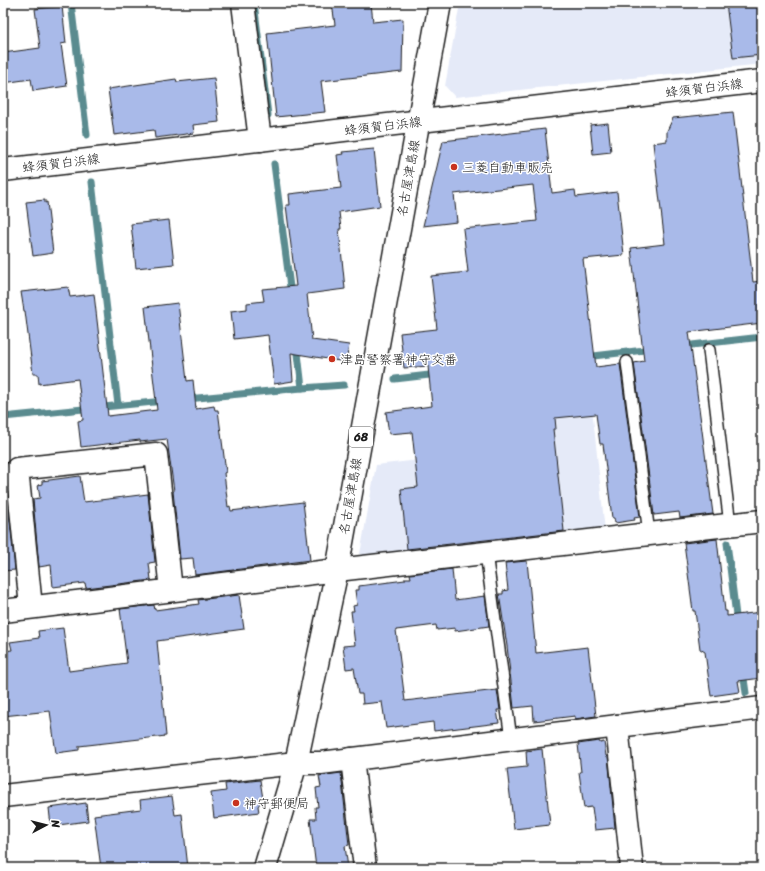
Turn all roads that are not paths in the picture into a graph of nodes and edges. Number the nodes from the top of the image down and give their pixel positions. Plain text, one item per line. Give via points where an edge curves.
1 (243, 3) edge
2 (440, 3) edge
3 (762, 81) edge
4 (418, 121) junction
5 (260, 140) junction
6 (3, 170) edge
7 (709, 350) dead end
8 (627, 362) dead end
9 (762, 521) edge
10 (730, 525) junction
11 (649, 534) junction
12 (486, 553) junction
13 (337, 570) junction
14 (171, 590) junction
15 (31, 607) junction
16 (3, 610) edge
17 (762, 708) edge
18 (617, 726) junction
19 (512, 739) junction
20 (352, 759) junction
21 (296, 763) junction
22 (3, 796) edge
23 (265, 868) edge
24 (365, 868) edge
25 (632, 868) edge

1 - 5 street
2 - 4 street, 名古屋津島線 / 68
3 - 4 street, 蜂須賀白浜線
4 - 5 street, 蜂須賀白浜線
4 - 13 street, 名古屋津島線 / 68
5 - 6 street, 蜂須賀白浜線
7 - 10 lane
8 - 11 lane
9 - 10 street
10 - 11 street
11 - 12 street
12 - 13 street
12 - 19 lane
13 - 14 street
13 - 21 street, 名古屋津島線 / 68
14 - 15 street
14 - 15 street via 156,454 17,469
15 - 16 street
17 - 18 street
18 - 19 street
18 - 25 street
19 - 20 street
20 - 21 street
20 - 24 street
21 - 22 street
21 - 23 street, 名古屋津島線 / 68

